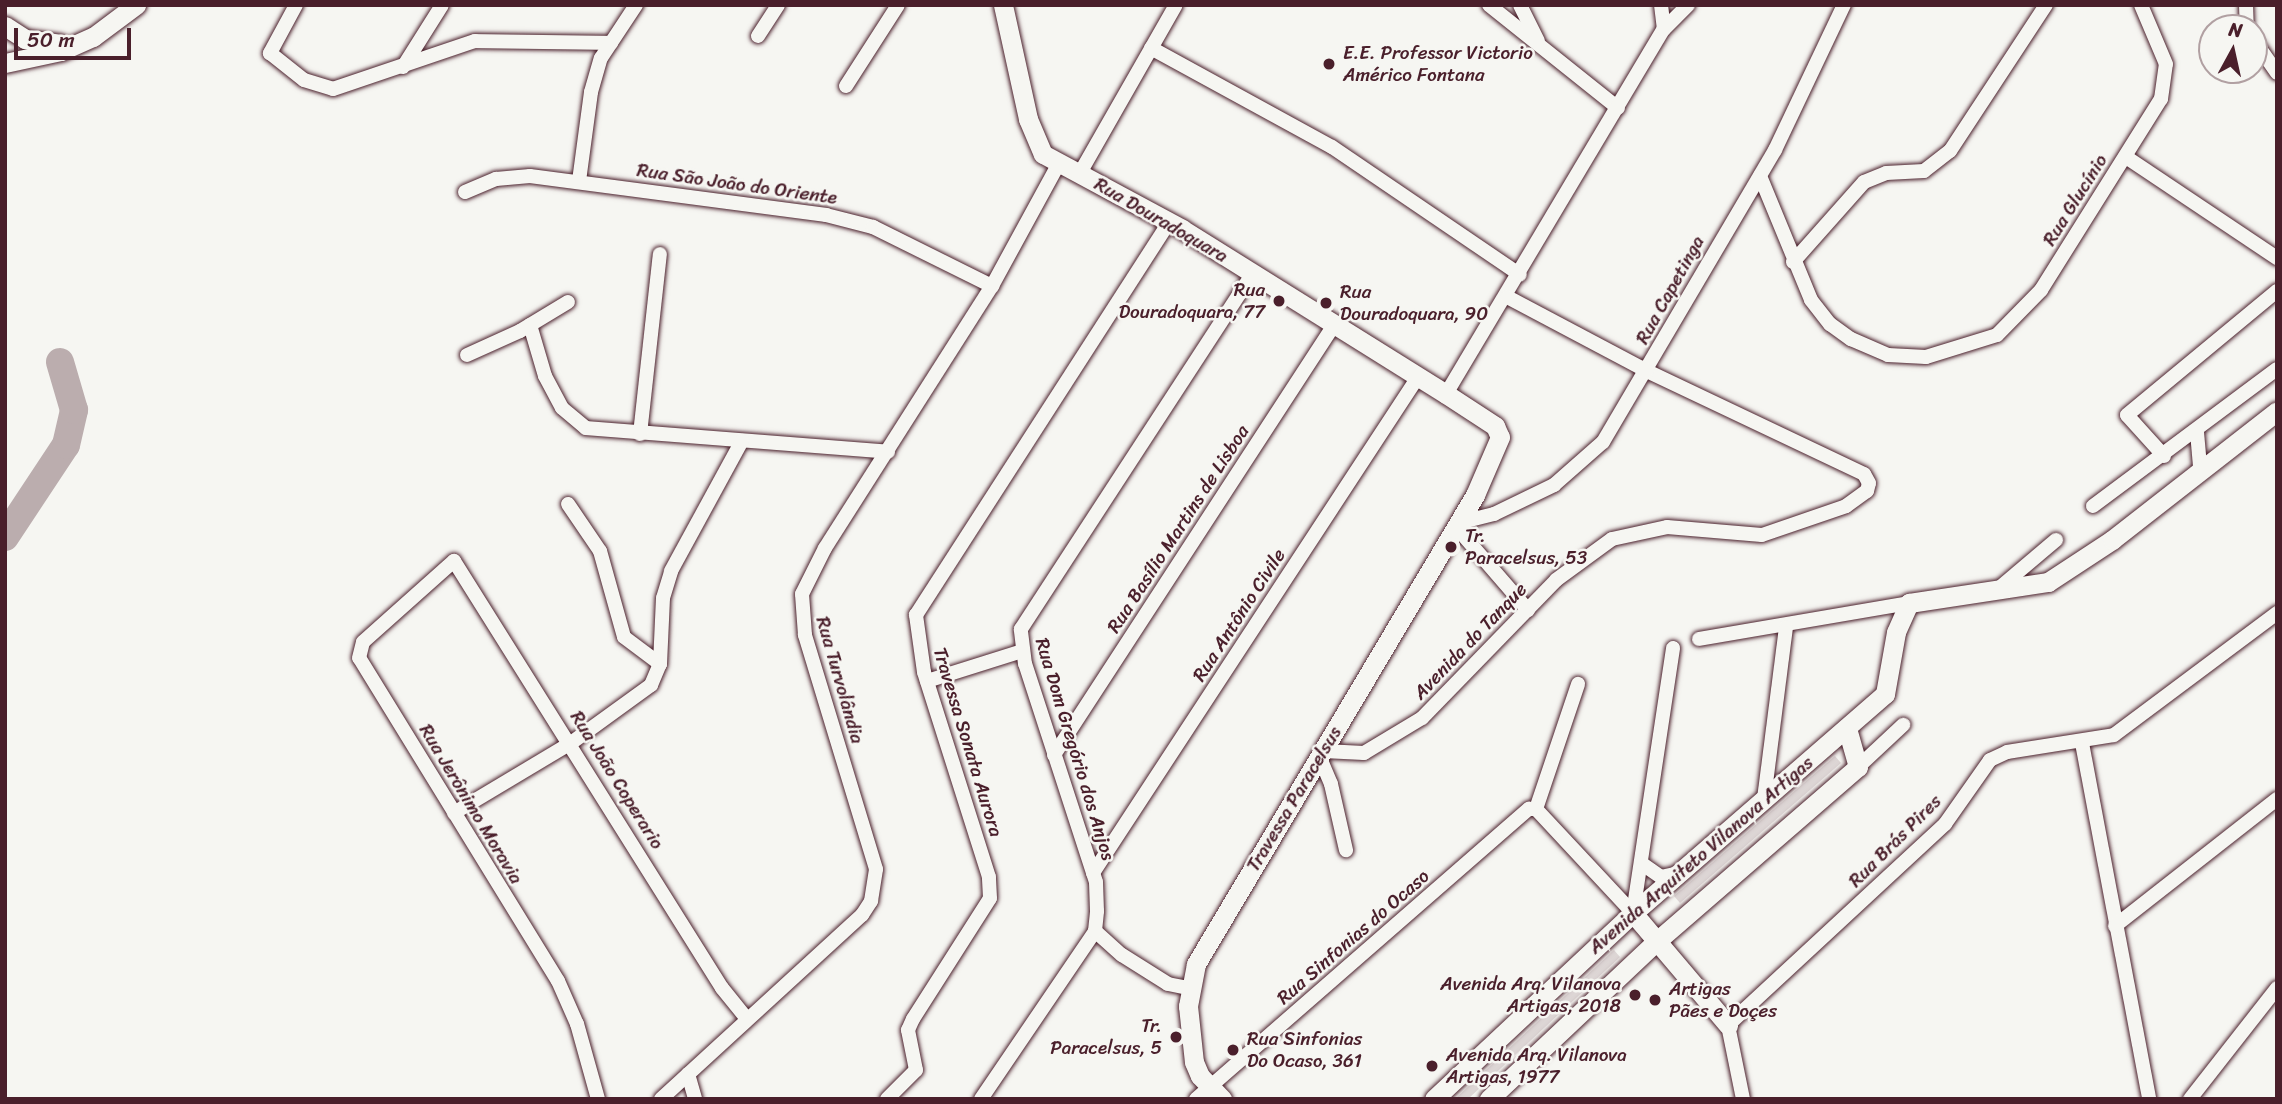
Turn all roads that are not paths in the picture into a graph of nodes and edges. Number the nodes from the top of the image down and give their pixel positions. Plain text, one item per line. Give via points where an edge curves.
1 (135, 5) edge
2 (296, 5) edge
3 (442, 5) edge
4 (636, 5) edge
5 (778, 5) edge
6 (898, 5) edge
7 (1003, 5) edge
8 (1176, 5) edge
9 (1489, 5) edge
10 (1520, 5) edge
11 (1661, 5) edge
12 (1688, 5) edge
13 (1844, 5) edge
14 (2046, 5) edge
15 (2141, 5) edge
16 (5, 26) edge
17 (1664, 29) junction
18 (758, 36) dead end
19 (93, 37) junction
20 (611, 43) junction
21 (1541, 46) junction
22 (1151, 48) junction
23 (5, 63) edge
24 (403, 67) junction
25 (846, 86) dead end
26 (1618, 108) junction
27 (2126, 156) junction
28 (1059, 163) junction
29 (1080, 173) junction
30 (1760, 176) junction
31 (579, 181) junction
32 (465, 191) dead end
33 (1169, 222) junction
34 (660, 254) dead end
35 (2277, 258) edge
36 (1793, 262) junction
37 (1252, 274) junction
38 (1520, 275) junction
39 (992, 286) junction
40 (2277, 291) edge
41 (1507, 296) junction
42 (568, 302) dead end
43 (530, 325) junction
44 (1334, 325) junction
45 (467, 355) dead end
46 (2277, 369) edge
47 (1647, 371) junction
48 (1418, 377) junction
49 (1446, 394) junction
50 (2277, 411) edge
51 (2197, 432) junction
52 (640, 434) junction
53 (742, 441) junction
54 (888, 452) junction
55 (2164, 456) junction
56 (2200, 470) junction
57 (568, 504) dead end
58 (2093, 506) dead end
59 (1457, 525) junction
60 (2056, 540) dead end
61 (454, 561) joint
62 (1994, 592) junction
63 (1909, 603) junction
64 (1528, 610) junction
65 (2277, 613) edge
66 (1786, 627) junction
67 (1699, 639) dead end
68 (1673, 648) dead end
69 (1022, 651) junction
70 (660, 664) junction
71 (927, 681) junction
72 (1578, 684) dead end
73 (1903, 726) dead end
74 (1847, 728) junction
75 (571, 743) junction
76 (2082, 743) junction
77 (1322, 754) junction
78 (1054, 755) junction
79 (1858, 767) junction
80 (1764, 799) junction
81 (2277, 799) edge
82 (1536, 810) junction
83 (454, 813) junction
84 (1346, 850) dead end
85 (1641, 863) junction
86 (1680, 872) junction
87 (1093, 873) junction
88 (1633, 913) junction
89 (2115, 926) junction
90 (1095, 931) junction
91 (1658, 940) junction
92 (1189, 988) junction
93 (2277, 988) edge
94 (747, 1019) junction
95 (1728, 1025) junction
96 (688, 1074) junction
97 (1209, 1095) edge
98 (598, 1099) edge
99 (661, 1099) edge
100 (695, 1099) edge
101 (887, 1099) edge
102 (981, 1099) edge
103 (1434, 1099) edge
104 (1489, 1099) edge
105 (1744, 1099) edge
106 (2149, 1099) edge
107 (2190, 1099) edge

1 - 19 main road
2 - 24 street via 270,50 304,80 333,89
3 - 24 street
4 - 20 street
5 - 18 street
6 - 25 street
7 - 28 main road, Rua Douradoquara via 1034,138 1044,154
8 - 22 street
9 - 21 street
10 - 21 street
11 - 17 street
12 - 17 street
13 - 30 street, Rua Capetinga
14 - 36 street via 1950,151 1924,171 1886,173 1864,182
15 - 27 street, Rua Glucínio via 2162,45 2165,85 2151,118
16 - 19 main road via 25,39 48,45
17 - 26 street
19 - 23 main road via 61,51
20 - 24 street via 497,38
20 - 31 street via 601,58 591,92
21 - 26 street
22 - 29 street
22 - 38 street via 1332,147
26 - 38 street
27 - 35 street
27 - 36 street, Rua Glucínio via 2017,319 1997,335 1969,347 1926,357 1869,349 1830,324
28 - 29 main road, Rua Douradoquara
28 - 39 street, Rua Turvolândia
29 - 33 main road, Rua Douradoquara
30 - 36 street
30 - 47 street, Rua Capetinga
31 - 32 street, Rua São João do Oriente via 521,177 480,183
31 - 39 street, Rua São João do Oriente via 846,219 873,227
33 - 37 main road, Rua Douradoquara
33 - 71 street, Travessa Sonata Aurora via 918,607 915,622
34 - 52 street
37 - 44 main road, Rua Douradoquara
37 - 69 street, Rua Dom Gregório dos Anjos via 1026,618 1020,635
38 - 41 street
39 - 54 street, Rua Turvolândia
40 - 55 street via 2126,415
41 - 47 street
41 - 49 street
42 - 43 street
43 - 45 street
43 - 52 street via 545,376 576,424 597,431
44 - 48 main road, Rua Douradoquara
44 - 78 street, Rua Basílio Martins de Lisboa
46 - 51 street
47 - 59 street, Rua Capetinga via 1603,442 1580,467 1527,500
47 - 64 street, Avenida do Tanque via 1864,474 1869,483 1860,498 1846,506 1762,535 1667,527 1612,539 1576,563
48 - 49 main road, Rua Douradoquara
48 - 87 street, Rua Antônio Civile
49 - 59 main road, Rua Douradoquara via 1495,426 1500,437 1496,454
50 - 56 main road
51 - 55 street
51 - 56 street
52 - 53 street
53 - 54 street
53 - 70 street via 694,522 666,583
54 - 94 street, Rua Turvolândia via 810,571 802,594 805,635 871,850 876,885 862,915
55 - 58 street
56 - 62 main road via 2071,568 2036,586
57 - 70 street via 600,551 624,637
59 - 64 street
59 - 77 main road, Travessa Paracelsus
60 - 62 street
61 - 75 street, Rua João Coperario
61 - 83 street, Rua Jerônimo Moravia via 363,642 359,658
62 - 63 main road
63 - 66 street
63 - 74 main road, Avenida Arquiteto Vilanova Artigas via 1896,632 1885,694
64 - 77 street, Avenida do Tanque via 1422,718 1364,753
65 - 76 street, Rua Brás Pires via 2139,720 2115,735
66 - 67 street
66 - 80 street
68 - 85 street
69 - 71 street
69 - 78 street, Rua Dom Gregório dos Anjos
70 - 75 street via 646,692
71 - 101 street, Travessa Sonata Aurora via 989,877 990,898 913,1019 908,1030 916,1070
72 - 82 street
73 - 79 street, Avenida Arquiteto Vilanova Artigas
74 - 79 main road
74 - 80 main road, Avenida Arquiteto Vilanova Artigas
75 - 83 street
75 - 94 street, Rua João Coperario via 722,988
76 - 89 street
76 - 95 street, Rua Brás Pires via 2007,752 1990,760 1945,824
77 - 84 street
77 - 92 main road, Travessa Paracelsus via 1196,964
78 - 87 street, Rua Dom Gregório dos Anjos
79 - 91 main road, Avenida Arquiteto Vilanova Artigas
80 - 86 main road, Avenida Arquiteto Vilanova Artigas
81 - 89 street
82 - 88 street
82 - 97 street, Rua Sinfonias do Ocaso via 1529,809
83 - 98 street, Rua Jerônimo Moravia via 564,993
85 - 86 street via 1661,877
85 - 88 street
86 - 88 main road, Avenida Arquiteto Vilanova Artigas
87 - 90 street, Rua Dom Gregório dos Anjos via 1098,897
88 - 91 main road
88 - 103 main road, Avenida Arquiteto Vilanova Artigas
89 - 106 street
90 - 92 street via 1122,955 1168,984
90 - 102 street, Rua Dom Gregório dos Anjos
91 - 95 main road
91 - 104 main road, Avenida Arquiteto Vilanova Artigas
92 - 97 main road, Travessa Paracelsus via 1194,1062
93 - 107 street
94 - 96 street, Rua Turvolândia
95 - 105 street
96 - 99 street, Rua Turvolândia
96 - 100 street

